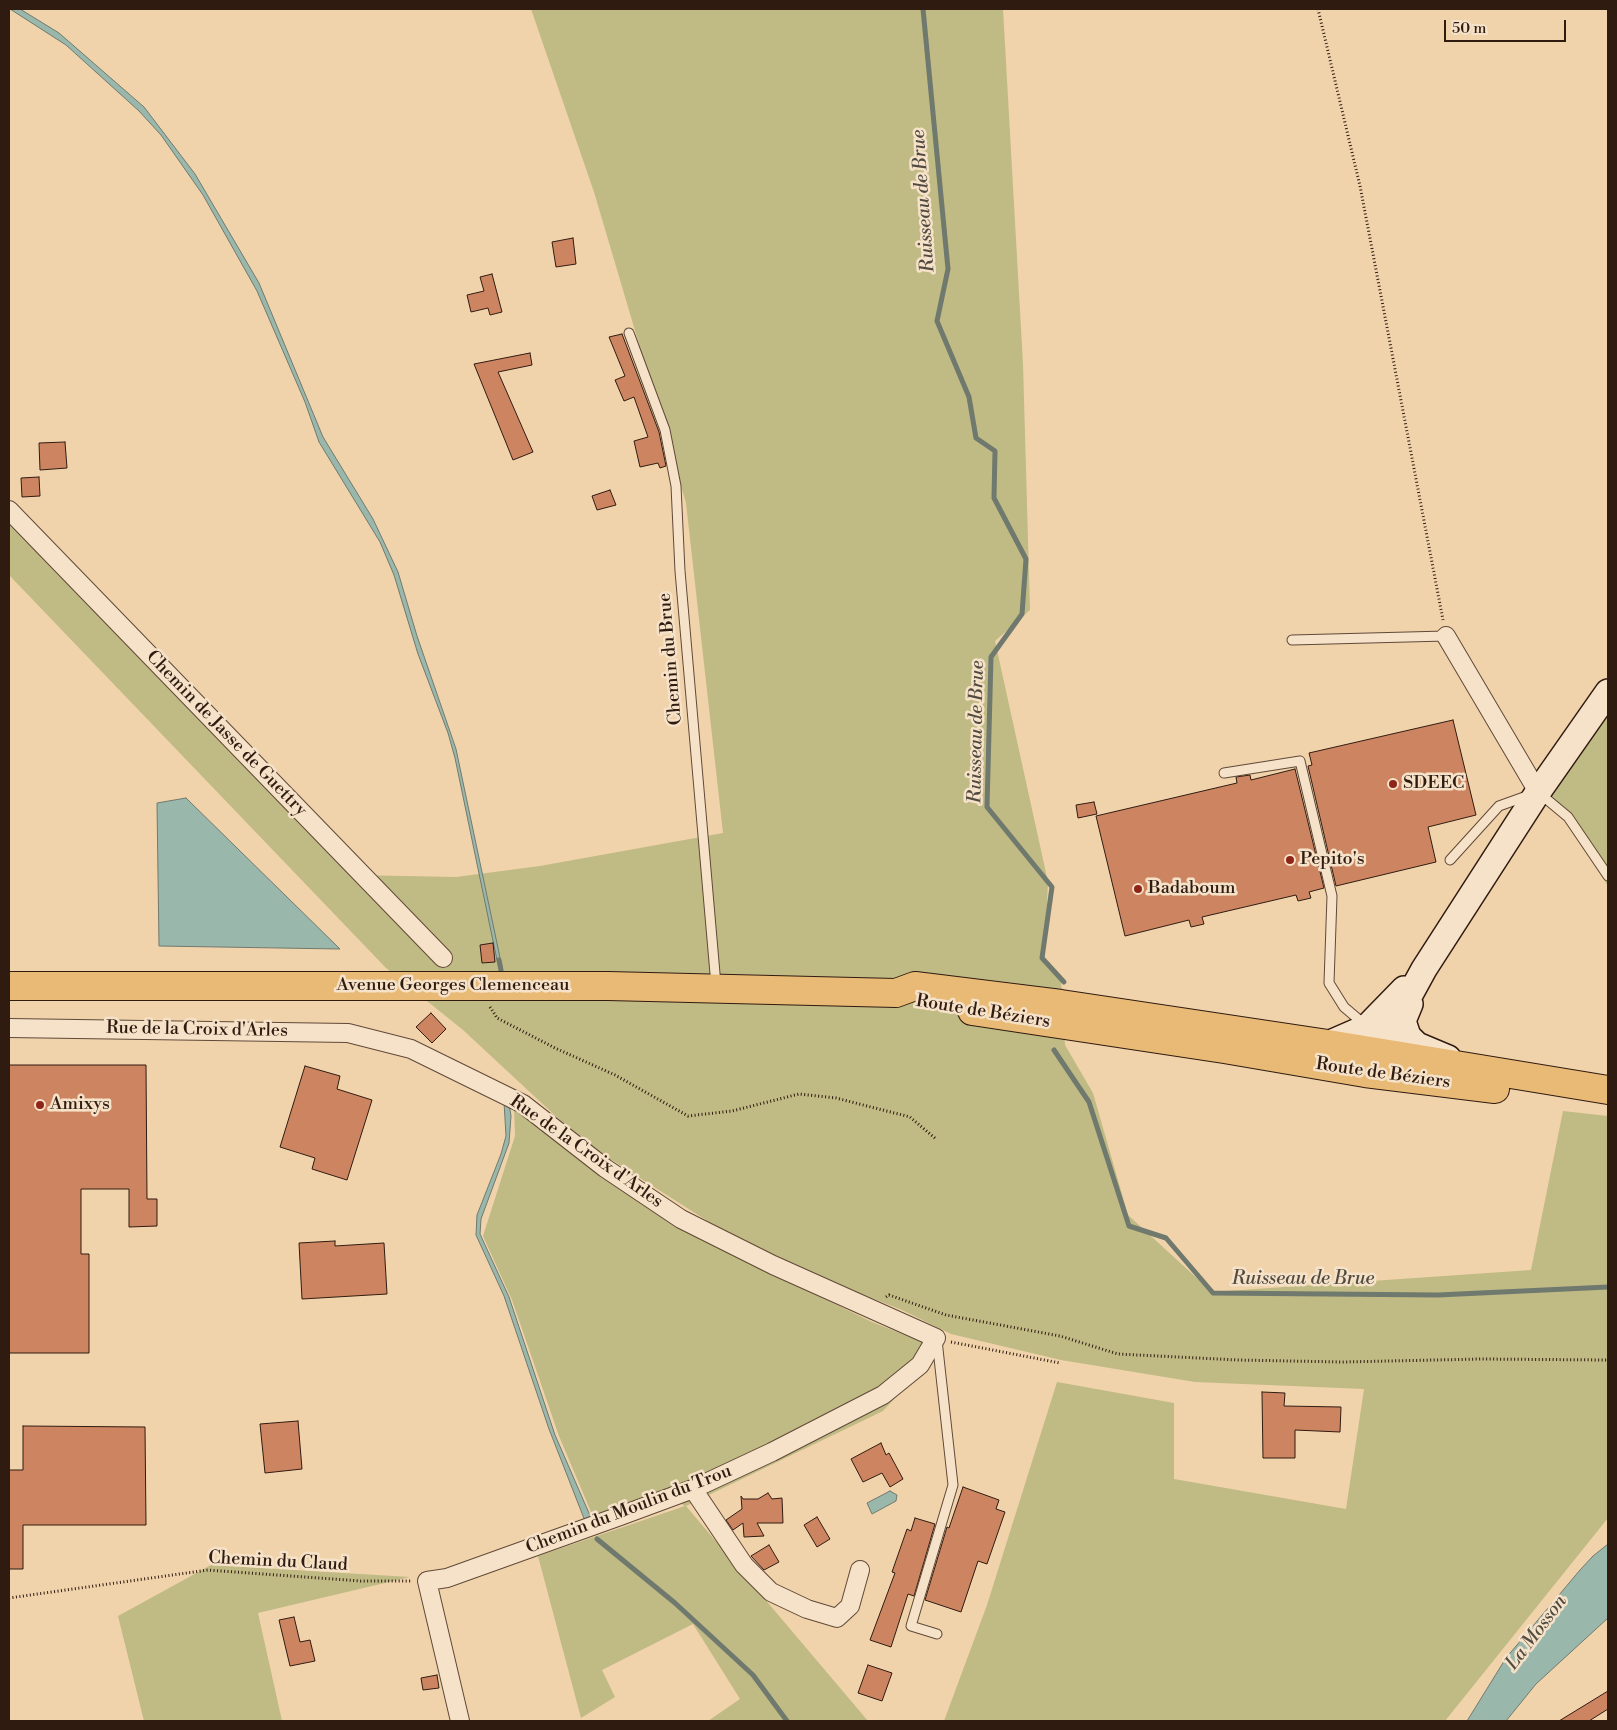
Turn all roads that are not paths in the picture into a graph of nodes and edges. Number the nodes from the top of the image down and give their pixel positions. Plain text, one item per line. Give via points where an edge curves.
1 (629, 333) dead end
2 (9, 510) edge
3 (1446, 636) joint
4 (1292, 640) dead end
5 (1608, 692) edge
6 (1224, 773) dead end
7 (1538, 792) junction
8 (1450, 860) dead end
9 (1608, 876) edge
10 (443, 958) dead end
11 (1424, 969) junction
12 (9, 974) edge
13 (9, 986) edge
14 (224, 986) junction
15 (717, 988) junction
16 (896, 993) junction
17 (9, 1028) edge
18 (1380, 1044) junction
19 (1472, 1068) junction
20 (1608, 1090) edge
21 (1608, 1100) edge
22 (936, 1338) junction
23 (693, 1489) junction
24 (860, 1570) dead end
25 (937, 1634) dead end
26 (460, 1721) edge

1 - 15 lane, Chemin du Brue via 665,430 676,486 680,581
2 - 10 street, Chemin de Jasse de Guettry
3 - 4 lane
3 - 7 street
5 - 7 street
6 - 18 lane via 1300,761 1332,896 1329,983 1344,1007
7 - 8 lane via 1499,806
7 - 9 lane via 1568,817
7 - 11 street
11 - 18 street
11 - 18 street via 1403,1021
12 - 14 main road
13 - 14 main road, Avenue Georges Clemenceau
14 - 15 main road, Avenue Georges Clemenceau
15 - 16 main road, Avenue Georges Clemenceau
16 - 18 main road, Route de Béziers via 915,986 1328,1044
16 - 18 main road, Route de Béziers via 909,1002 1224,1049
17 - 22 street, Rue de la Croix d'Arles via 348,1033 411,1050 523,1104 605,1168 681,1218 773,1265
18 - 19 main road, Route de Béziers
18 - 19 street via 1417,1045
18 - 21 main road, Route de Béziers via 1569,1098
19 - 20 main road, Route de Béziers
22 - 23 street, Chemin du Moulin du Trou via 920,1365 882,1395
22 - 25 lane via 953,1484 911,1626
23 - 24 street via 744,1565 770,1592 807,1610 837,1618 850,1606
23 - 26 street, Chemin du Moulin du Trou via 447,1578 428,1581

